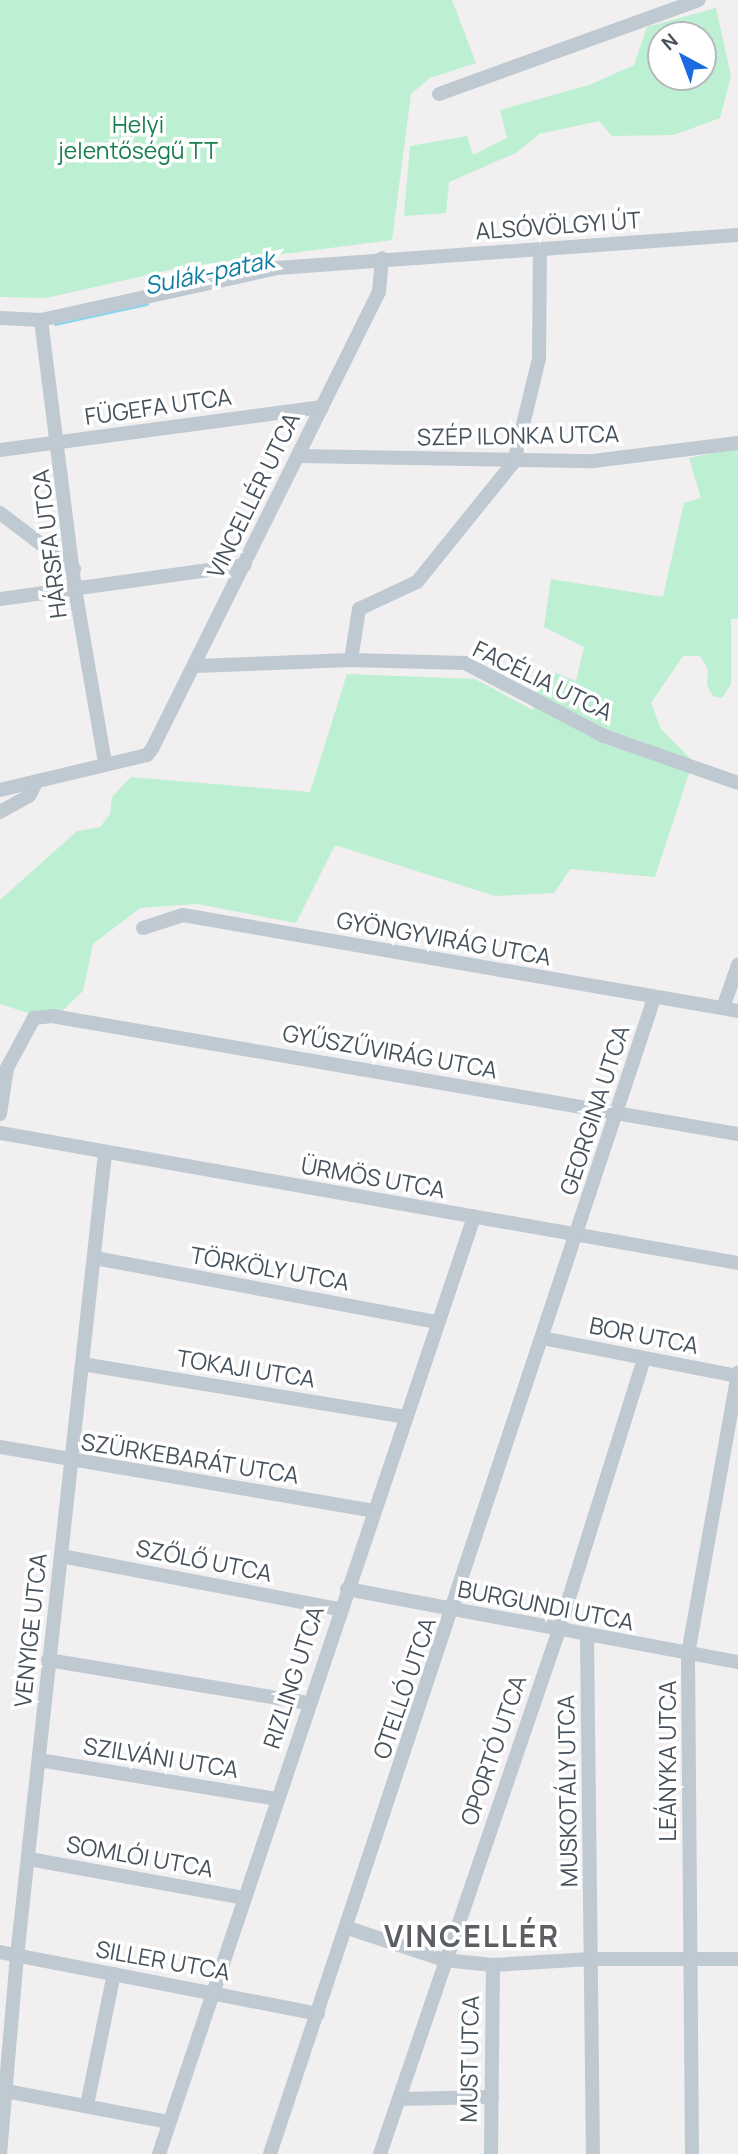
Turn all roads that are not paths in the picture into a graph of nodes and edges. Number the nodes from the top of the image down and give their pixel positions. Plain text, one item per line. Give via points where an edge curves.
1 (698, 0) edge
2 (439, 94) dead end
3 (738, 235) edge
4 (540, 249) junction
5 (382, 258) junction
6 (0, 318) edge
7 (41, 320) junction
8 (322, 407) junction
9 (59, 442) junction
10 (738, 443) edge
11 (0, 450) edge
12 (298, 456) junction
13 (514, 462) junction
14 (0, 513) edge
15 (245, 565) junction
16 (74, 569) junction
17 (75, 589) junction
18 (0, 599) edge
19 (351, 660) junction
20 (195, 666) junction
21 (105, 763) junction
22 (36, 783) junction
23 (738, 783) edge
24 (0, 790) edge
25 (0, 812) edge
26 (143, 928) dead end
27 (738, 965) edge
28 (654, 998) junction
29 (731, 1010) edge
30 (616, 1113) junction
31 (0, 1114) edge
32 (0, 1121) edge
33 (0, 1133) edge
34 (738, 1134) edge
35 (0, 1140) edge
36 (105, 1154) junction
37 (474, 1217) junction
38 (579, 1237) junction
39 (95, 1258) junction
40 (738, 1263) edge
41 (438, 1321) junction
42 (542, 1338) junction
43 (644, 1359) junction
44 (82, 1364) junction
45 (738, 1374) edge
46 (404, 1417) junction
47 (0, 1447) edge
48 (70, 1461) junction
49 (373, 1511) junction
50 (61, 1556) junction
51 (347, 1589) junction
52 (339, 1609) junction
53 (454, 1611) junction
54 (559, 1630) junction
55 (587, 1637) junction
56 (688, 1654) junction
57 (48, 1660) junction
58 (738, 1662) edge
59 (308, 1703) junction
60 (39, 1760) junction
61 (276, 1799) junction
62 (29, 1859) junction
63 (243, 1898) junction
64 (348, 1928) junction
65 (0, 1952) edge
66 (17, 1956) junction
67 (691, 1958) junction
68 (591, 1959) junction
69 (738, 1959) edge
70 (443, 1960) junction
71 (493, 1965) junction
72 (114, 1974) junction
73 (214, 1992) junction
74 (318, 2014) junction
75 (6, 2091) junction
76 (492, 2098) junction
77 (400, 2099) junction
78 (86, 2105) junction
79 (169, 2122) junction
80 (0, 2154) edge
81 (159, 2154) edge
82 (270, 2154) edge
83 (380, 2154) edge
84 (491, 2154) edge
85 (593, 2154) edge
86 (692, 2154) edge

1 - 2 street
3 - 4 street, ALSÓVÖLGYI ÚT
4 - 5 street, ALSÓVÖLGYI ÚT
4 - 13 street via 539,359
5 - 7 street, ALSÓVÖLGYI ÚT via 277,268
5 - 8 street, VINCELLÉR UTCA via 379,292
6 - 7 street, ALSÓVÖLGYI ÚT
7 - 9 street, HÁRSFA UTCA
8 - 9 street, FÜGEFA UTCA
8 - 12 street, VINCELLÉR UTCA
9 - 11 street, FÜGEFA UTCA
9 - 16 street, HÁRSFA UTCA
10 - 13 street, SZÉP ILONKA UTCA via 593,461
12 - 13 street, SZÉP ILONKA UTCA
12 - 15 street, VINCELLÉR UTCA
13 - 19 street via 417,582 359,610
14 - 16 street
15 - 17 street
15 - 20 street, VINCELLÉR UTCA
16 - 17 street, HÁRSFA UTCA
17 - 18 street
17 - 21 street, HÁRSFA UTCA
19 - 20 street, FACÉLIA UTCA
19 - 23 street, FACÉLIA UTCA via 465,663 604,736
20 - 21 street, VINCELLÉR UTCA via 152,749 146,755
21 - 22 street
22 - 24 street
22 - 25 street via 29,796
26 - 28 street, GYÖNGYVIRÁG UTCA via 183,915
27 - 29 street
28 - 29 street, GYÖNGYVIRÁG UTCA
28 - 30 street, GEORGINA UTCA
30 - 31 street, GYŰSZŰVIRÁG UTCA via 52,1016 34,1018 7,1068
30 - 34 street, GYŰSZŰVIRÁG UTCA
30 - 38 street, GEORGINA UTCA
32 - 33 street
33 - 35 street
33 - 36 street, ÜRMÖS UTCA
36 - 37 street, ÜRMÖS UTCA
36 - 39 street, VENYIGE UTCA
37 - 38 street, ÜRMÖS UTCA
37 - 41 street, RIZLING UTCA
38 - 40 street, ÜRMÖS UTCA
38 - 42 street, OTELLÓ UTCA
39 - 41 street, TÖRKÖLY UTCA
39 - 44 street, VENYIGE UTCA
41 - 46 street, RIZLING UTCA
42 - 43 street, BOR UTCA
42 - 53 street, OTELLÓ UTCA
43 - 45 street, BOR UTCA
43 - 54 street, OPORTÓ UTCA
44 - 46 street, TOKAJI UTCA
44 - 48 street, VENYIGE UTCA
45 - 56 street, LEÁNYKA UTCA
46 - 49 street, RIZLING UTCA
47 - 48 street, SZÜRKEBARÁT UTCA
48 - 49 street, SZÜRKEBARÁT UTCA
48 - 50 street, VENYIGE UTCA
49 - 51 street, RIZLING UTCA
50 - 52 street, SZŐLŐ UTCA
50 - 57 street, VENYIGE UTCA
51 - 52 street, RIZLING UTCA
51 - 53 street, BURGUNDI UTCA
52 - 59 street, RIZLING UTCA
53 - 54 street, BURGUNDI UTCA
53 - 64 street, OTELLÓ UTCA
54 - 55 street, BURGUNDI UTCA
54 - 70 street, OPORTÓ UTCA
55 - 56 street, BURGUNDI UTCA
55 - 68 street, MUSKOTÁLY UTCA
56 - 58 street, BURGUNDI UTCA
56 - 67 street, LEÁNYKA UTCA
57 - 59 street
57 - 60 street, VENYIGE UTCA
59 - 61 street, RIZLING UTCA
60 - 61 street, SZILVÁNI UTCA
60 - 62 street, VENYIGE UTCA
61 - 63 street, RIZLING UTCA
62 - 63 street, SOMLÓI UTCA
62 - 66 street, VENYIGE UTCA
63 - 73 street, RIZLING UTCA
64 - 70 street
64 - 74 street, OTELLÓ UTCA
65 - 66 street, SILLER UTCA
66 - 72 street, SILLER UTCA
66 - 75 street, VENYIGE UTCA
67 - 68 street
67 - 69 street
67 - 86 street, LEÁNYKA UTCA
68 - 71 street
68 - 85 street, MUSKOTÁLY UTCA
70 - 71 street
70 - 77 street, OPORTÓ UTCA
71 - 76 street, MUST UTCA
72 - 73 street, SILLER UTCA
72 - 78 street
73 - 74 street, SILLER UTCA
73 - 79 street, RIZLING UTCA
74 - 82 street, OTELLÓ UTCA
75 - 78 street
75 - 80 street, VENYIGE UTCA
76 - 77 street
76 - 84 street, MUST UTCA
77 - 83 street, OPORTÓ UTCA
78 - 79 street
79 - 81 street, RIZLING UTCA

